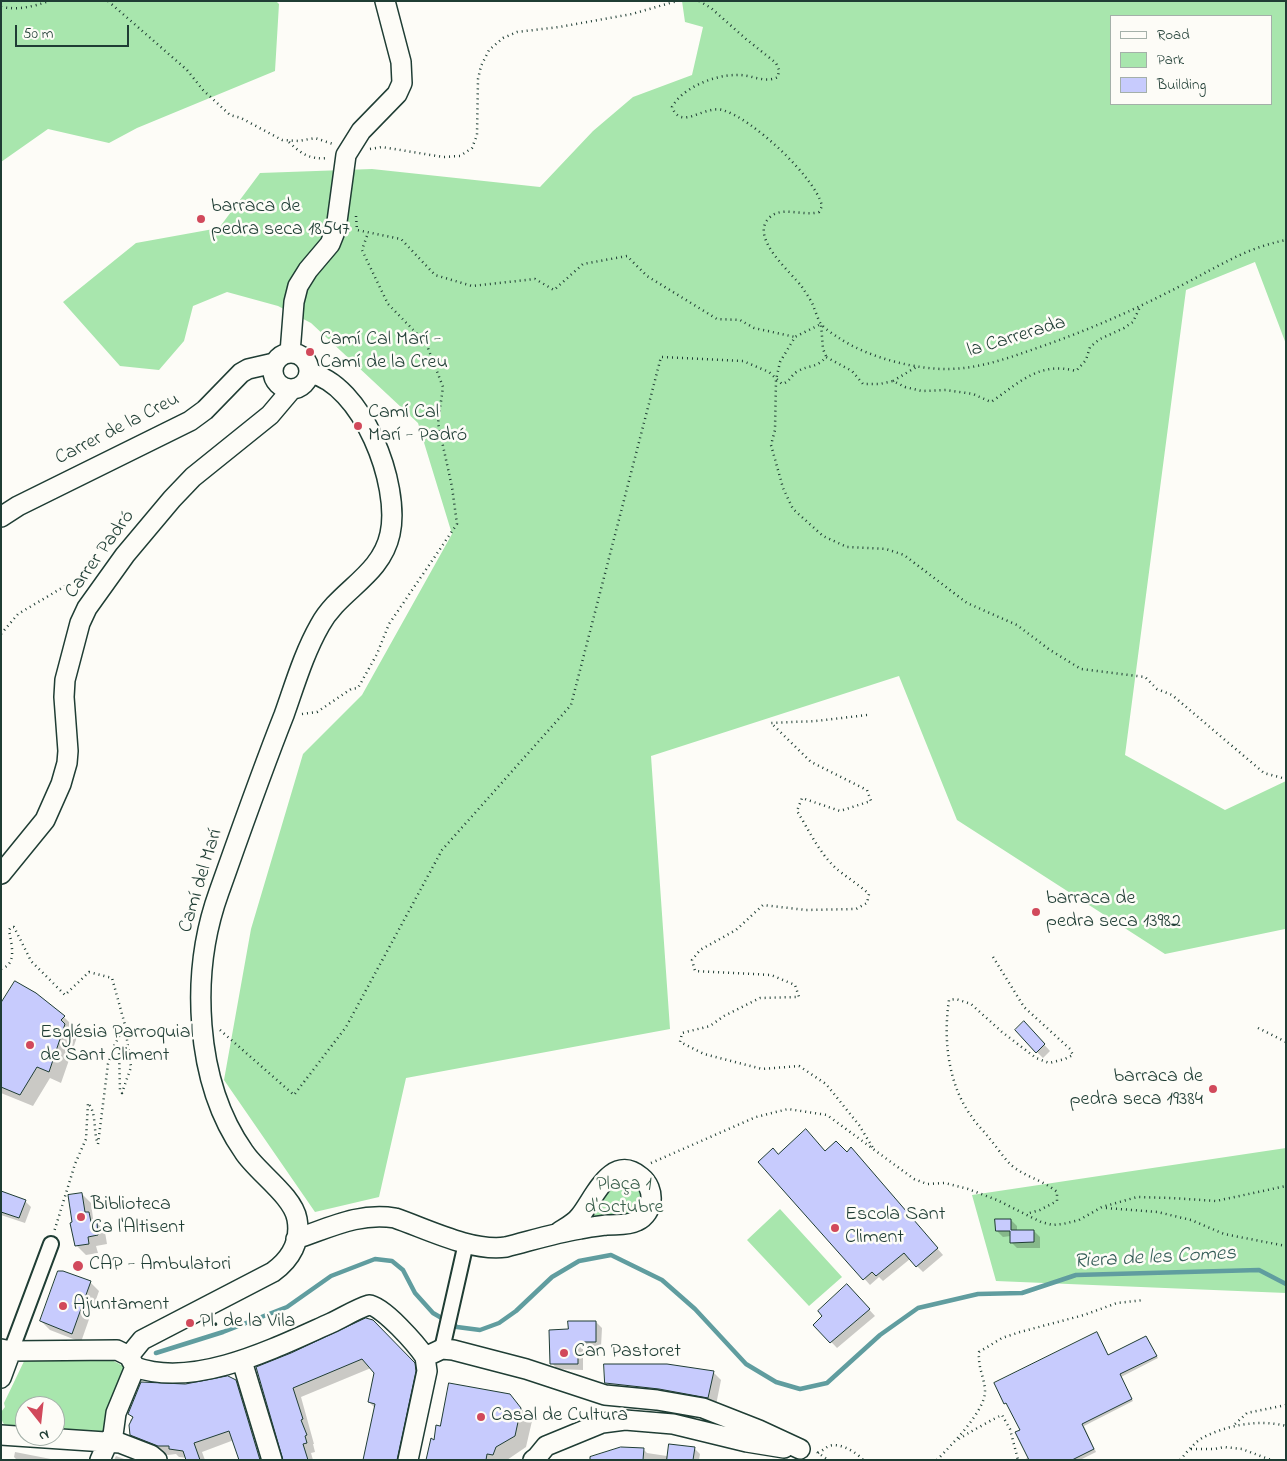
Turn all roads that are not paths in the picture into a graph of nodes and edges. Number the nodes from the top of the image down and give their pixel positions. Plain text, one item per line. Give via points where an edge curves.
1 (385, 1) edge
2 (290, 353) junction
3 (274, 363) junction
4 (309, 373) junction
5 (292, 389) junction
6 (1, 516) edge
7 (1, 874) edge
8 (559, 1232) junction
9 (296, 1239) junction
10 (466, 1243) junction
11 (51, 1244) road end
12 (6, 1350) edge
13 (434, 1353) junction
14 (132, 1361) junction
15 (242, 1361) junction
16 (1, 1378) edge
17 (1, 1435) edge
18 (108, 1442) junction
19 (100, 1460) edge
20 (157, 1460) edge
21 (272, 1460) edge
22 (408, 1460) edge
23 (533, 1460) edge

1 - 2 street via 401,62 402,83 397,94 360,131 346,155 336,229 330,244 298,286
2 - 3 street via 280,356
2 - 4 street via 304,358
3 - 5 street via 273,374 277,383
3 - 6 street, Carrer de la Creu via 240,373 190,421
4 - 5 street via 306,381
4 - 9 street, Camí del Marí via 321,375 339,390 372,436 389,484 391,529 380,559 322,622 301,665 218,895 208,926 202,969 202,1014 216,1096 229,1128 245,1154 290,1203 297,1219
5 - 7 street, Carrer Padró via 270,416 193,477 172,499 87,608 65,680 68,751 61,784 45,820
8 - 8 street via 630,1224 638,1220 645,1215 652,1199 646,1182 632,1171 613,1173 606,1178 581,1216
8 - 10 street via 497,1248
9 - 10 street via 365,1216 374,1216 394,1218
9 - 14 street, Camí del Marí via 288,1260 274,1272 142,1340
10 - 13 street
11 - 12 street
12 - 14 street via 117,1350
12 - 16 street
13 - 15 street via 375,1306 369,1305
13 - 22 street via 427,1371
13 - 23 street via 453,1350 526,1369 605,1395 703,1408 809,1451 770,1447 673,1424 625,1420 602,1423 546,1446
14 - 15 street via 144,1370 182,1372
14 - 18 street via 116,1413 113,1435
15 - 21 street
17 - 18 street
18 - 19 street
18 - 20 street via 127,1445

